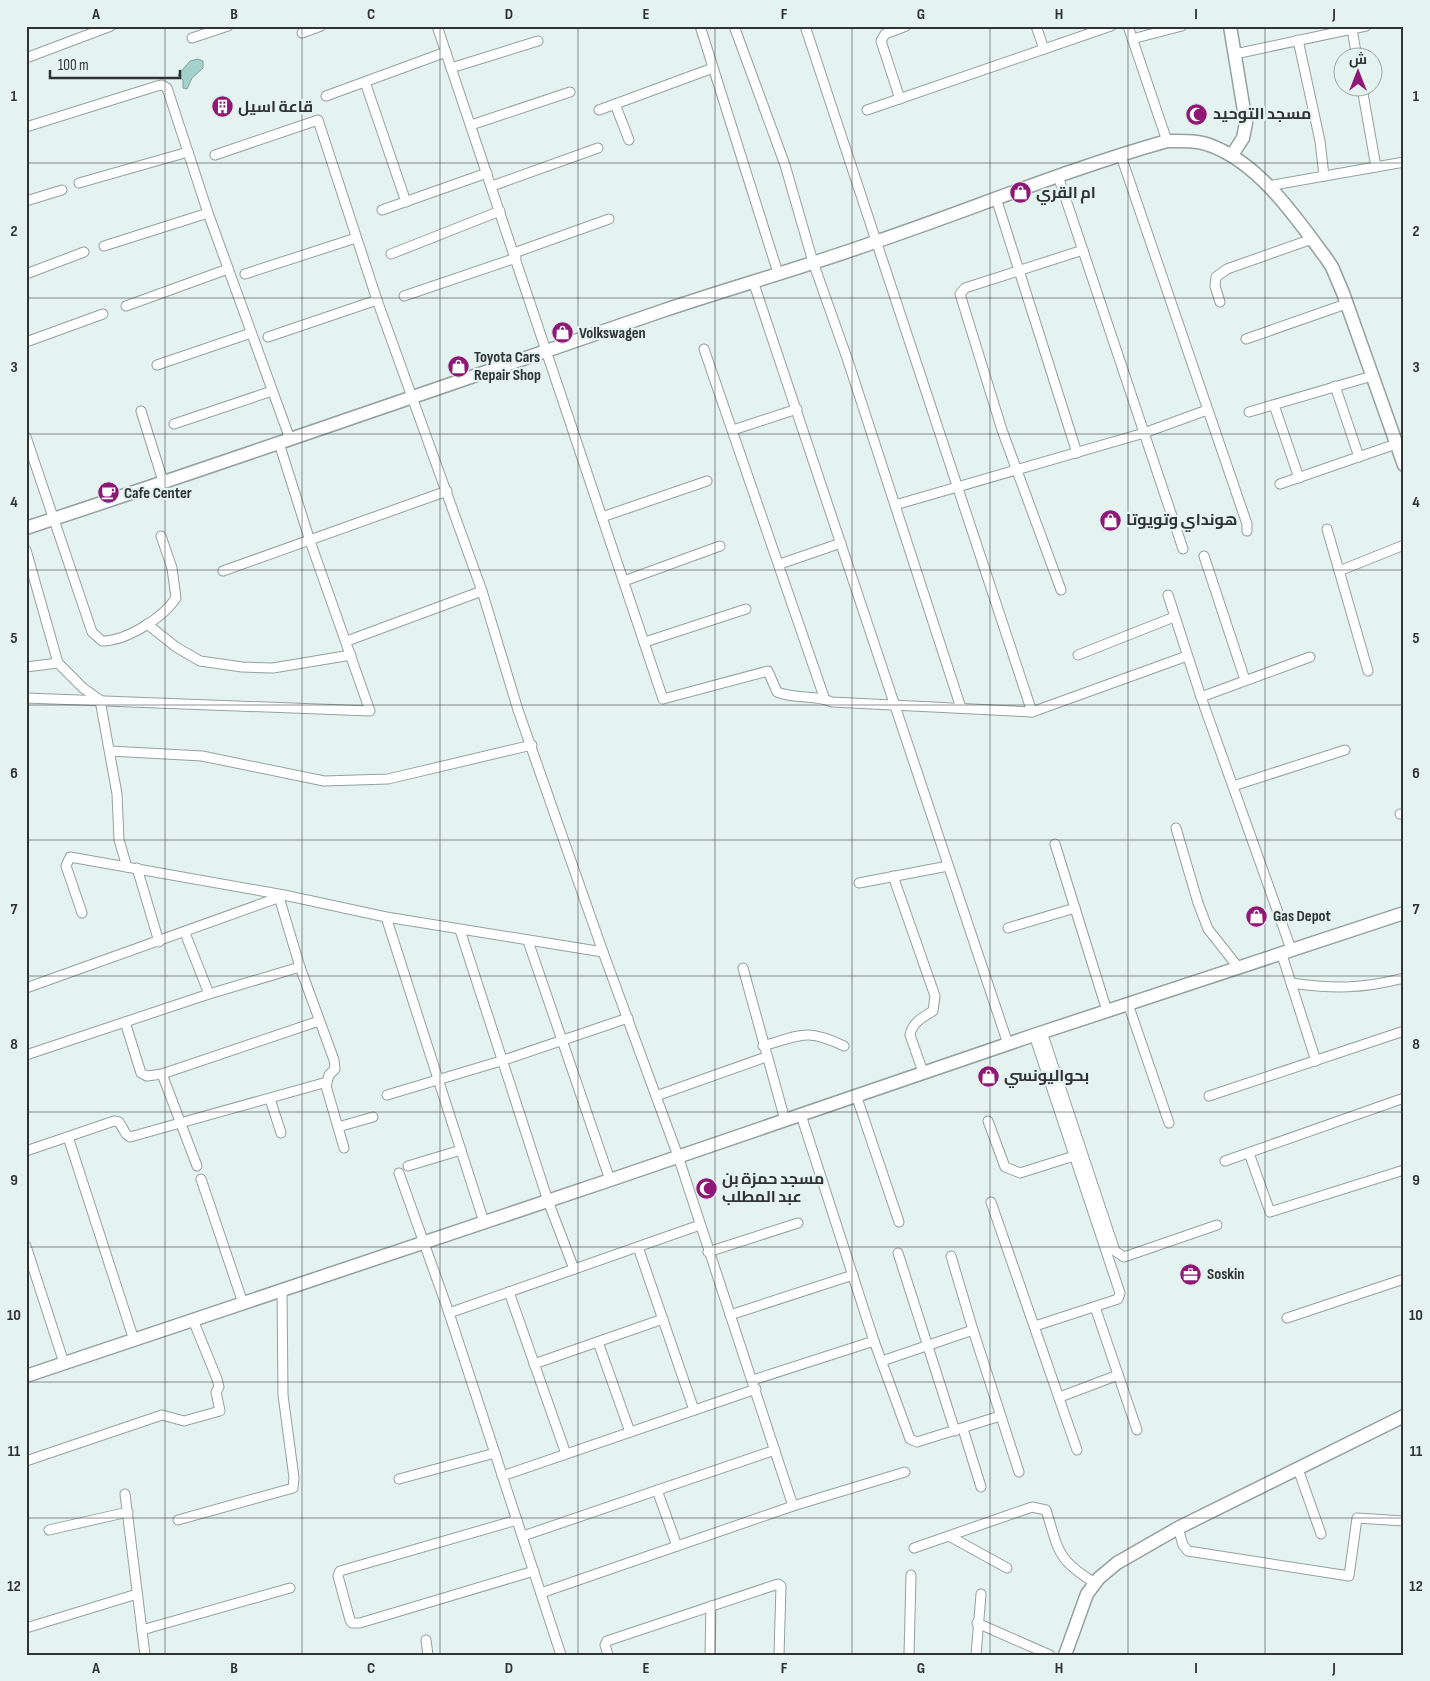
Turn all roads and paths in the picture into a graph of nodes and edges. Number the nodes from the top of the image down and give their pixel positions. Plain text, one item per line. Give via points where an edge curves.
1 (111, 26) edge
2 (228, 26) edge
3 (321, 26) edge
4 (437, 26) edge
5 (700, 26) edge
6 (734, 26) edge
7 (805, 26) edge
8 (906, 26) edge
9 (1036, 26) edge
10 (1111, 26) edge
11 (1128, 26) edge
12 (1182, 26) edge
13 (1230, 26) edge
14 (1366, 26) edge
15 (1352, 29) junction
16 (1320, 31) edge
17 (302, 33) dead end
18 (192, 38) dead end
19 (1132, 39) junction
20 (1298, 40) junction
21 (538, 41) dead end
22 (1355, 48) edge
23 (1044, 49) junction
24 (446, 52) junction
25 (1235, 54) junction
26 (26, 58) edge
27 (451, 68) junction
28 (713, 68) junction
29 (365, 82) junction
30 (570, 92) dead end
31 (326, 96) dead end
32 (1364, 98) edge
33 (900, 99) junction
34 (615, 104) junction
35 (599, 110) dead end
36 (867, 110) dead end
37 (471, 125) junction
38 (26, 127) edge
39 (628, 140) dead end
40 (1167, 141) junction
41 (598, 148) dead end
42 (188, 152) junction
43 (215, 155) dead end
44 (1232, 155) junction
45 (1121, 156) junction
46 (1404, 162) edge
47 (1376, 167) junction
48 (487, 174) junction
49 (1058, 176) junction
50 (1324, 176) junction
51 (79, 183) dead end
52 (492, 186) junction
53 (1268, 186) junction
54 (62, 190) dead end
55 (996, 198) junction
56 (26, 201) edge
57 (406, 202) junction
58 (382, 210) dead end
59 (500, 211) junction
60 (208, 213) junction
61 (608, 219) dead end
62 (356, 238) junction
63 (1312, 239) junction
64 (875, 242) junction
65 (104, 246) dead end
66 (1083, 250) junction
67 (84, 252) dead end
68 (392, 254) dead end
69 (515, 255) junction
70 (813, 262) junction
71 (228, 269) junction
72 (1018, 271) junction
73 (778, 273) junction
74 (26, 274) edge
75 (245, 274) dead end
76 (753, 281) junction
77 (404, 296) dead end
78 (377, 300) junction
79 (1220, 302) dead end
80 (1346, 304) junction
81 (126, 306) dead end
82 (103, 314) dead end
83 (251, 333) junction
84 (268, 337) dead end
85 (1246, 339) dead end
86 (26, 342) edge
87 (704, 349) dead end
88 (548, 352) junction
89 (157, 365) dead end
90 (1372, 376) junction
91 (1336, 386) junction
92 (272, 391) junction
93 (412, 398) junction
94 (1274, 404) junction
95 (797, 409) junction
96 (1207, 410) junction
97 (141, 411) dead end
98 (1249, 412) dead end
99 (174, 424) dead end
100 (733, 430) junction
101 (1144, 433) junction
102 (26, 437) edge
103 (284, 441) junction
104 (1396, 444) junction
105 (1077, 453) junction
106 (1359, 457) junction
107 (1404, 465) edge
108 (1017, 472) junction
109 (1299, 478) junction
110 (707, 481) dead end
111 (163, 482) junction
112 (1280, 484) dead end
113 (957, 487) junction
114 (447, 491) junction
115 (895, 505) junction
116 (602, 517) junction
117 (53, 519) junction
118 (26, 528) edge
119 (1327, 529) dead end
120 (1247, 531) dead end
121 (161, 536) dead end
122 (310, 541) junction
123 (842, 544) junction
124 (1404, 545) edge
125 (720, 546) dead end
126 (1183, 549) dead end
127 (26, 550) edge
128 (1204, 556) dead end
129 (780, 564) junction
130 (223, 571) dead end
131 (1339, 571) junction
132 (624, 581) junction
133 (1061, 590) dead end
134 (482, 591) junction
135 (1168, 595) dead end
136 (746, 609) dead end
137 (1174, 617) junction
138 (147, 624) junction
139 (347, 641) junction
140 (644, 642) junction
141 (351, 655) junction
142 (1078, 655) dead end
143 (1187, 656) junction
144 (1310, 658) dead end
145 (58, 663) junction
146 (26, 667) edge
147 (1368, 671) dead end
148 (1245, 680) junction
149 (824, 697) junction
150 (1201, 697) junction
151 (26, 698) edge
152 (100, 700) junction
153 (894, 704) junction
154 (961, 708) junction
155 (1032, 712) junction
156 (532, 745) junction
157 (1345, 750) dead end
158 (110, 751) junction
159 (1233, 786) junction
160 (1176, 828) dead end
161 (1055, 844) dead end
162 (127, 866) junction
163 (948, 866) junction
164 (137, 868) junction
165 (893, 876) junction
166 (859, 883) dead end
167 (282, 896) junction
168 (1075, 908) junction
169 (82, 913) dead end
170 (1404, 913) edge
171 (386, 917) junction
172 (1008, 928) dead end
173 (460, 930) junction
174 (185, 933) junction
175 (528, 941) junction
176 (159, 942) junction
177 (1286, 950) junction
178 (603, 952) junction
179 (300, 967) junction
180 (1238, 967) junction
181 (743, 968) dead end
182 (1404, 978) edge
183 (1291, 983) junction
184 (26, 988) edge
185 (209, 994) junction
186 (1128, 1004) junction
187 (1107, 1011) junction
188 (628, 1018) junction
189 (320, 1021) junction
190 (125, 1022) junction
191 (1404, 1031) edge
192 (1038, 1033) junction
193 (563, 1040) junction
194 (1008, 1044) junction
195 (763, 1046) junction
196 (844, 1046) dead end
197 (26, 1056) edge
198 (766, 1057) junction
199 (501, 1061) junction
200 (1316, 1061) junction
201 (923, 1072) junction
202 (162, 1074) junction
203 (439, 1081) junction
204 (327, 1082) junction
205 (387, 1095) dead end
206 (856, 1095) junction
207 (656, 1096) junction
208 (1209, 1096) dead end
209 (1404, 1098) edge
210 (270, 1099) junction
211 (801, 1115) junction
212 (373, 1118) dead end
213 (785, 1120) junction
214 (988, 1121) dead end
215 (1169, 1123) dead end
216 (182, 1124) junction
217 (338, 1127) junction
218 (281, 1133) dead end
219 (68, 1136) junction
220 (344, 1148) dead end
221 (461, 1150) junction
222 (26, 1151) edge
223 (1249, 1153) junction
224 (678, 1156) junction
225 (1074, 1156) junction
226 (1225, 1160) dead end
227 (197, 1166) dead end
228 (408, 1166) dead end
229 (1404, 1170) edge
230 (399, 1173) dead end
231 (201, 1179) dead end
232 (610, 1180) junction
233 (548, 1201) junction
234 (990, 1202) dead end
235 (484, 1222) junction
236 (899, 1222) dead end
237 (798, 1223) dead end
238 (700, 1225) junction
239 (1217, 1225) dead end
240 (423, 1241) junction
241 (26, 1246) edge
242 (638, 1247) junction
243 (708, 1252) junction
244 (898, 1253) dead end
245 (951, 1256) dead end
246 (574, 1269) junction
247 (853, 1275) junction
248 (1404, 1279) edge
249 (282, 1290) junction
250 (509, 1292) junction
251 (242, 1303) junction
252 (1095, 1307) junction
253 (449, 1313) junction
254 (730, 1315) junction
255 (1288, 1318) dead end
256 (663, 1319) junction
257 (193, 1320) junction
258 (1035, 1326) junction
259 (973, 1330) junction
260 (134, 1340) junction
261 (874, 1341) junction
262 (598, 1342) junction
263 (928, 1345) junction
264 (882, 1361) junction
265 (64, 1363) junction
266 (534, 1364) junction
267 (1118, 1375) junction
268 (26, 1376) edge
269 (755, 1384) junction
270 (1060, 1397) junction
271 (694, 1410) junction
272 (1000, 1416) junction
273 (1404, 1416) edge
274 (959, 1430) junction
275 (1137, 1430) dead end
276 (630, 1432) junction
277 (775, 1450) junction
278 (1077, 1450) dead end
279 (495, 1453) junction
280 (566, 1454) junction
281 (26, 1461) edge
282 (1298, 1468) junction
283 (905, 1472) dead end
284 (1018, 1472) dead end
285 (502, 1476) junction
286 (399, 1479) dead end
287 (981, 1487) dead end
288 (656, 1490) junction
289 (125, 1494) dead end
290 (793, 1506) junction
291 (128, 1512) junction
292 (178, 1520) dead end
293 (517, 1520) junction
294 (1404, 1520) edge
295 (1178, 1528) junction
296 (49, 1530) dead end
297 (1321, 1534) dead end
298 (523, 1536) junction
299 (949, 1536) junction
300 (677, 1546) junction
301 (914, 1548) dead end
302 (1007, 1568) dead end
303 (534, 1571) junction
304 (911, 1575) dead end
305 (1094, 1583) junction
306 (290, 1588) dead end
307 (541, 1593) junction
308 (137, 1594) junction
309 (981, 1594) dead end
310 (711, 1606) junction
311 (977, 1622) junction
312 (26, 1628) edge
313 (142, 1630) junction
314 (426, 1640) dead end
315 (145, 1655) edge
316 (428, 1655) edge
317 (561, 1655) edge
318 (608, 1655) edge
319 (710, 1655) edge
320 (779, 1655) edge
321 (909, 1655) edge
322 (976, 1655) edge
323 (1050, 1655) edge
324 (1065, 1655) edge

1 - 26 street
2 - 18 street
3 - 17 street
4 - 24 street
5 - 28 street
6 - 70 street via 785,166
7 - 64 street
8 - 33 street via 886,34 882,41
9 - 23 street
10 - 23 street
11 - 19 street
12 - 19 street
13 - 25 street
14 - 15 street
15 - 16 street
15 - 22 street
16 - 20 street
19 - 40 street
20 - 25 street
20 - 50 street
21 - 27 street
23 - 33 street
24 - 27 street
24 - 29 street
25 - 44 street via 1246,123 1243,138
27 - 37 street
28 - 34 street
28 - 73 street
29 - 31 street
29 - 57 street
30 - 37 street
32 - 47 street
33 - 36 street
34 - 35 street
34 - 39 street
37 - 48 street
38 - 42 street via 162,85 167,88
40 - 44 street via 1211,145
40 - 45 street
41 - 52 street
42 - 51 street
42 - 60 street
43 - 62 street via 318,120
44 - 53 street
45 - 49 street
45 - 96 street
46 - 47 street
47 - 50 street
48 - 52 street
48 - 57 street
49 - 55 street
49 - 66 street
50 - 53 street
52 - 59 street
53 - 63 street
54 - 56 street
55 - 64 street
55 - 72 street
57 - 58 street
59 - 68 street
59 - 69 street
60 - 65 street
60 - 71 street
61 - 69 street
62 - 75 street
62 - 78 street
63 - 79 street via 1216,276 1215,286
63 - 80 street via 1332,267
64 - 70 street
64 - 113 street
66 - 72 street
66 - 101 street
67 - 74 street
69 - 77 street
69 - 88 street
70 - 73 street
70 - 115 street
71 - 81 street
71 - 83 street
72 - 105 street
72 - 108 street via 965,288 960,294
73 - 76 street
76 - 88 street
76 - 95 street
78 - 84 street
78 - 93 street
80 - 85 street
80 - 90 street
82 - 86 street
83 - 89 street
83 - 92 street
87 - 100 street
88 - 93 street
88 - 116 street
90 - 91 street
90 - 104 street
91 - 94 street
91 - 106 street
92 - 99 street
92 - 103 street
93 - 103 street
93 - 114 street
94 - 98 street
94 - 109 street
95 - 100 street
95 - 123 street
96 - 101 street
96 - 120 street
97 - 111 street
100 - 129 street
101 - 105 street
101 - 126 street
102 - 117 street
103 - 111 street
103 - 122 street
104 - 106 street
104 - 107 street
105 - 108 street
106 - 109 street
108 - 113 street
108 - 133 street
109 - 112 street
110 - 116 street
111 - 117 street
113 - 115 street
113 - 155 street
114 - 122 street
114 - 134 street
115 - 154 street
116 - 132 street
117 - 118 street
117 - 138 street via 92,632 102,641 115,641
119 - 131 street
121 - 138 street via 172,568 176,598 169,609
122 - 130 street
122 - 139 street
123 - 129 street
123 - 153 street
124 - 131 street
125 - 132 street
127 - 145 street
128 - 148 street
129 - 149 street
131 - 147 street
132 - 140 street
134 - 139 street
134 - 156 street via 518,710
135 - 137 street
136 - 140 street
137 - 142 street
137 - 143 street
138 - 141 street via 200,661 242,668 273,668
139 - 141 street
140 - 149 street via 663,699 768,671 777,692 794,698
141 - 152 street via 370,711
143 - 150 street
143 - 155 street
144 - 148 street
145 - 146 street
145 - 152 street
148 - 150 street
149 - 153 street via 832,702
150 - 159 street
151 - 152 street
152 - 158 street
153 - 154 street
153 - 163 street
154 - 155 street
156 - 158 street via 388,780 324,781 202,756
156 - 178 street
157 - 159 street
158 - 162 street via 117,794 119,840
159 - 177 street
160 - 180 street via 1208,929
161 - 168 street
162 - 164 street
162 - 169 street via 68,858 68,871
163 - 165 street
163 - 194 street
164 - 167 street
164 - 176 street
165 - 166 street
165 - 201 street via 934,996 933,1010 910,1030
167 - 171 street
167 - 174 street
167 - 179 street
168 - 172 street
168 - 187 street
170 - 177 street
171 - 173 street
171 - 203 street
173 - 175 street
173 - 199 street
174 - 176 street
174 - 185 street
175 - 178 street
175 - 193 street
176 - 184 street
177 - 180 street
177 - 183 street
178 - 188 street
179 - 185 street
179 - 189 street
180 - 186 street
181 - 195 street
182 - 183 street via 1348,988
183 - 200 street
185 - 190 street
186 - 187 street
186 - 215 street
187 - 192 street
188 - 193 street
188 - 207 street
189 - 202 street
189 - 204 street via 335,1065
190 - 197 street
190 - 202 street via 143,1076
191 - 200 street
192 - 194 street
192 - 225 street
192 - 239 street via 1115,1251 1124,1257
193 - 199 street
193 - 232 street
194 - 201 street
195 - 196 street via 806,1034 822,1036
195 - 198 street
198 - 207 street
198 - 213 street
199 - 203 street
199 - 233 street
200 - 208 street
201 - 206 street
202 - 216 street
203 - 205 street
203 - 221 street
204 - 210 street
204 - 217 street
206 - 211 street
206 - 236 street
207 - 224 street
209 - 223 street
210 - 216 street
210 - 218 street
211 - 213 street
211 - 247 street
212 - 217 street
213 - 224 street
214 - 225 street via 1005,1167 1012,1171 1020,1173
216 - 219 street via 130,1137 119,1122 114,1122
216 - 227 street
217 - 220 street
219 - 222 street
219 - 260 street
221 - 228 street
221 - 235 street
223 - 226 street
223 - 229 street via 1270,1212
224 - 232 street
224 - 238 street
225 - 252 street via 1120,1293 1118,1299
230 - 240 street
231 - 251 street
232 - 233 street
233 - 235 street
233 - 246 street
234 - 258 street
235 - 240 street
237 - 243 street
238 - 242 street
238 - 243 street
240 - 249 street
240 - 253 street
241 - 265 street
242 - 246 street
242 - 256 street
243 - 254 street
244 - 263 street
245 - 259 street
246 - 250 street
247 - 254 street
247 - 261 street
248 - 255 street
249 - 251 street
249 - 292 street via 283,1395 293,1488
250 - 253 street
250 - 266 street
251 - 257 street
252 - 258 street
252 - 267 street
253 - 279 street
254 - 269 street
256 - 262 street
256 - 271 street
257 - 260 street
257 - 281 street via 217,1379 220,1411 184,1421 162,1415
258 - 270 street
259 - 263 street
259 - 272 street
260 - 265 street
261 - 264 street
261 - 269 street
262 - 266 street
262 - 276 street
263 - 264 street
263 - 274 street
264 - 274 street via 913,1442
265 - 268 street
266 - 280 street
267 - 270 street
267 - 275 street
269 - 271 street
269 - 277 street
270 - 278 street
271 - 276 street
272 - 274 street
272 - 284 street
273 - 282 street
274 - 287 street
276 - 280 street
277 - 288 street
277 - 290 street
279 - 285 street
279 - 286 street
280 - 285 street
282 - 295 street
282 - 297 street
283 - 290 street
285 - 293 street
288 - 298 street
288 - 300 street
289 - 291 street
290 - 300 street
291 - 296 street
291 - 308 street
293 - 298 street
293 - 303 street via 340,1571 338,1576 350,1620 360,1623
294 - 295 street via 1357,1518 1349,1576 1188,1551
295 - 305 street via 1117,1563
298 - 303 street
299 - 301 street
299 - 302 street
299 - 305 street via 1032,1507 1044,1509 1061,1556
300 - 307 street
303 - 307 street
304 - 321 street
305 - 324 street via 1080,1608
306 - 313 street
307 - 317 street
308 - 312 street
308 - 313 street
309 - 311 street
310 - 318 street via 607,1641
310 - 319 street
310 - 320 street via 780,1585
311 - 322 street
311 - 323 street
313 - 315 street
314 - 316 street

